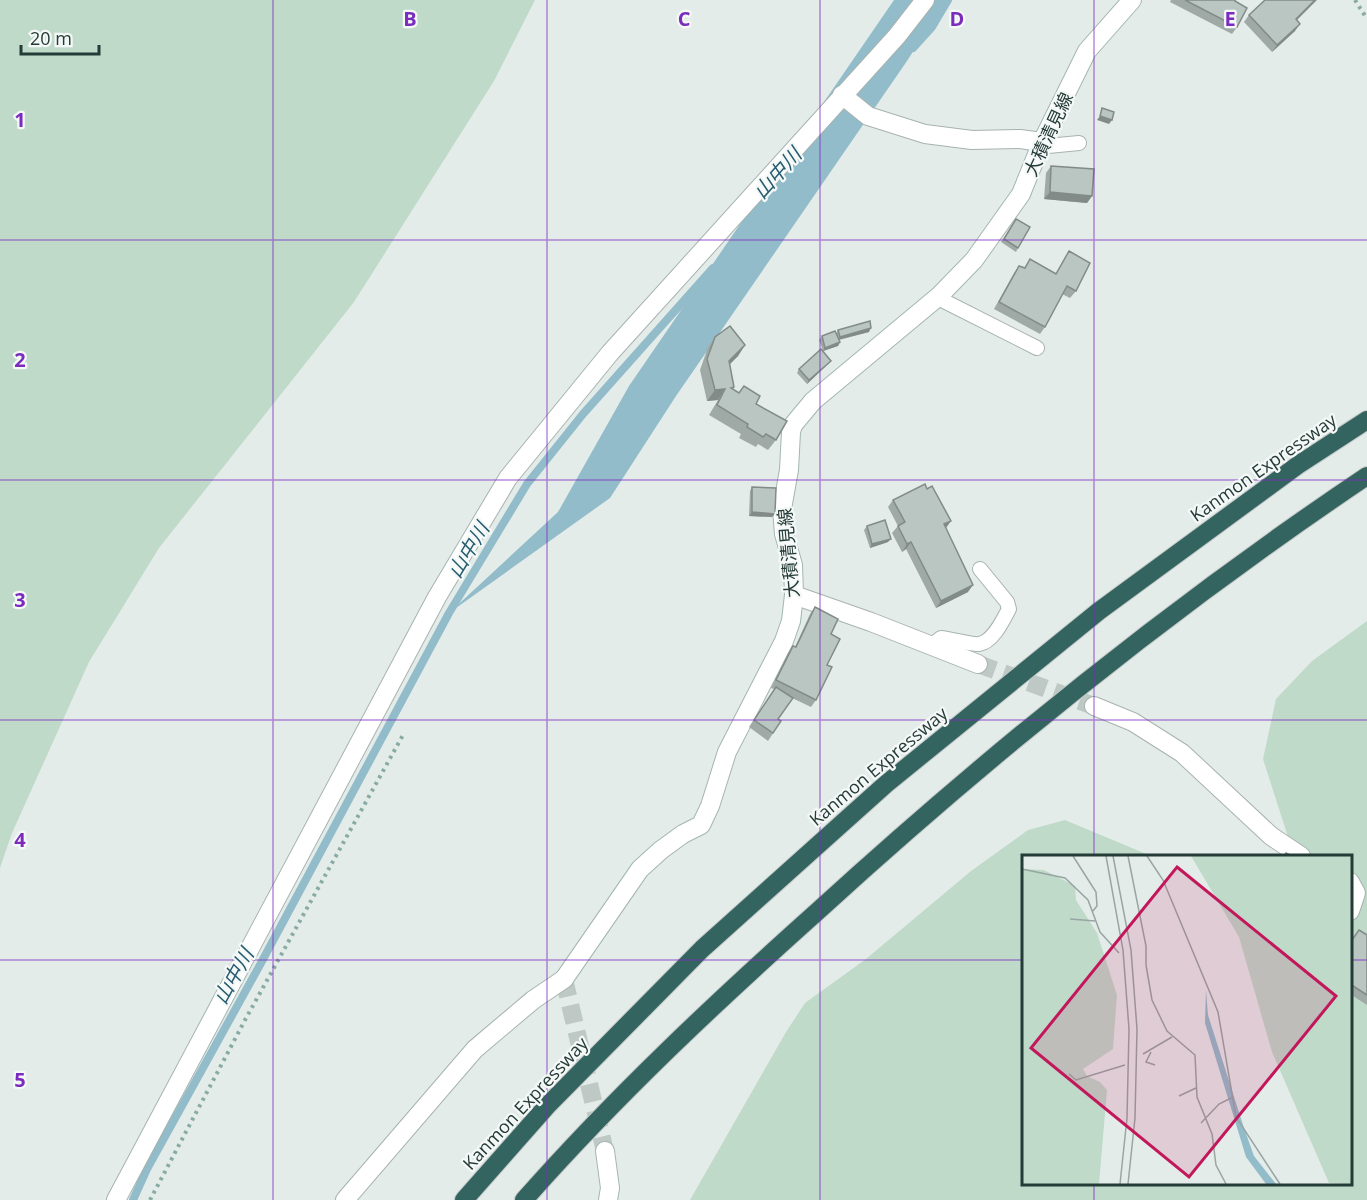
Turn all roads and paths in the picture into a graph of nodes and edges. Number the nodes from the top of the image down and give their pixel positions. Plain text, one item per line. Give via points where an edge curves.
1 (925, 0) edge
2 (1132, 0) edge
3 (1355, 0) edge
4 (1367, 19) edge
5 (845, 98) junction
6 (1042, 142) junction
7 (1079, 143) dead end
8 (939, 296) junction
9 (1037, 348) dead end
10 (1367, 420) edge
11 (1367, 476) edge
12 (980, 569) dead end
13 (794, 595) junction
14 (931, 646) junction
15 (978, 664) tunnel mouth
16 (1094, 705) tunnel mouth
17 (403, 735) dead end
18 (1300, 855) edge
19 (1352, 886) edge
20 (1352, 906) edge
21 (605, 1151) tunnel mouth
22 (116, 1200) edge
23 (150, 1200) edge
24 (345, 1200) edge
25 (464, 1200) edge
26 (524, 1200) edge
27 (608, 1200) edge

1 - 5 street
2 - 6 street, 大積清見線 via 1087,51
3 - 4 path
5 - 6 street via 868,117 925,134
5 - 22 street via 610,353 508,478 437,597
6 - 7 lane via 1048,146
6 - 8 street, 大積清見線 via 1021,194 974,260
8 - 9 lane
8 - 13 street, 大積清見線 via 813,401 790,432 782,509 793,565
10 - 25 highway, Kanmon Expressway via 1298,465 1099,611 886,784 702,949 547,1106
11 - 26 highway via 1128,648 916,821 735,986 579,1138
12 - 14 lane via 1007,602 1009,609 1002,623 987,641 978,645 942,638
13 - 14 street
13 - 24 street, 大積清見線 via 784,641 727,752 711,806 701,825 669,844 640,869 564,979 475,1049
14 - 15 street
16 - 18 street via 1133,722 1182,753 1271,836
17 - 23 path
19 - 20 street via 1356,893
21 - 27 street

